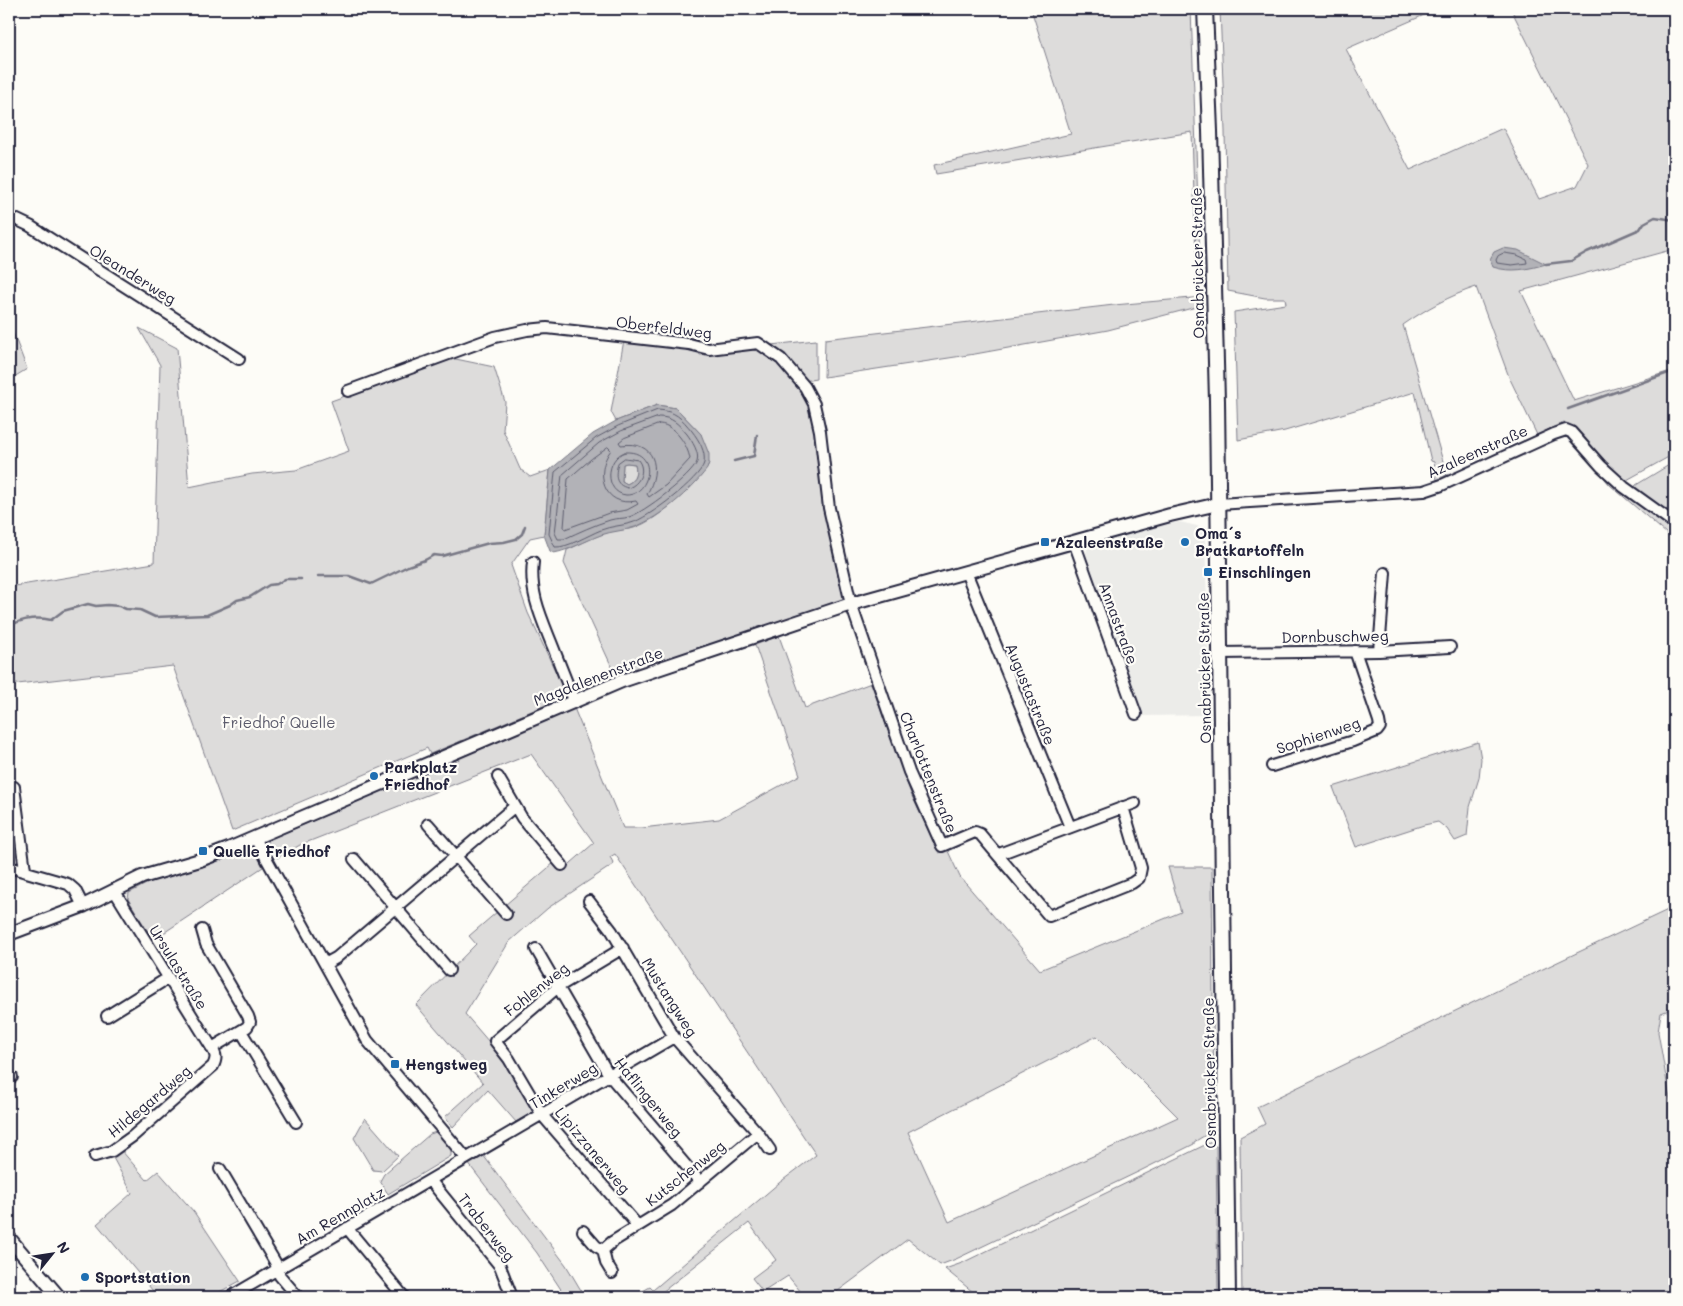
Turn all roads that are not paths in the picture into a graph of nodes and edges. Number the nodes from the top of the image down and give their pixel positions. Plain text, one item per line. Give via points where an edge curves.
1 (1205, 9) edge
2 (9, 216) edge
3 (239, 359) dead end
4 (348, 391) dead end
5 (1218, 504) junction
6 (1674, 522) edge
7 (1074, 542) junction
8 (532, 562) dead end
9 (966, 572) junction
10 (1385, 573) dead end
11 (851, 604) junction
12 (1450, 647) dead end
13 (1379, 650) junction
14 (1355, 651) junction
15 (1220, 652) junction
16 (574, 700) junction
17 (1136, 714) dead end
18 (1272, 766) dead end
19 (498, 777) dead end
20 (14, 787) dead end
21 (1135, 803) dead end
22 (515, 806) junction
23 (1123, 807) junction
24 (428, 824) dead end
25 (1070, 827) junction
26 (255, 838) junction
27 (998, 854) junction
28 (455, 856) junction
29 (354, 859) dead end
30 (562, 865) dead end
31 (9, 867) edge
32 (25, 870) junction
33 (114, 890) junction
34 (589, 901) dead end
35 (83, 906) junction
36 (396, 907) junction
37 (506, 914) dead end
38 (202, 930) dead end
39 (9, 934) edge
40 (623, 948) junction
41 (536, 949) dead end
42 (325, 964) junction
43 (449, 970) dead end
44 (168, 978) junction
45 (558, 987) junction
46 (107, 1016) dead end
47 (241, 1031) junction
48 (674, 1036) junction
49 (495, 1041) joint
50 (212, 1048) junction
51 (216, 1060) joint
52 (609, 1075) junction
53 (542, 1115) junction
54 (296, 1122) dead end
55 (758, 1133) junction
56 (770, 1150) dead end
57 (95, 1156) dead end
58 (466, 1158) junction
59 (220, 1168) dead end
60 (430, 1180) junction
61 (700, 1182) junction
62 (638, 1226) junction
63 (347, 1228) junction
64 (583, 1231) dead end
65 (9, 1240) edge
66 (602, 1250) junction
67 (278, 1269) junction
68 (612, 1273) dead end
69 (58, 1297) edge
70 (230, 1297) edge
71 (298, 1297) edge
72 (404, 1297) edge
73 (512, 1297) edge
74 (1228, 1297) edge

1 - 5 main road, Osnabrücker Straße via 1215,293
2 - 3 street, Oleanderweg via 30,226
4 - 11 street, Oberfeldweg via 495,337 527,330 547,328 709,349 758,343 781,359 805,387 814,404 829,508
5 - 6 street, Azaleenstraße via 1424,491 1442,486 1566,430 1624,487
5 - 7 street, Magdalenenstraße
5 - 15 main road, Osnabrücker Straße
7 - 9 street, Magdalenenstraße
7 - 17 street, Annastraße
8 - 16 street via 533,591 540,617
9 - 11 street, Magdalenenstraße
9 - 25 street, Augustastraße
10 - 13 street
11 - 16 street, Magdalenenstraße
11 - 27 street, Charlottenstraße via 914,785 942,846 975,832
12 - 13 street, Dornbuschweg
13 - 14 street, Dornbuschweg
14 - 15 street, Dornbuschweg
14 - 18 street, Sophienweg via 1379,721 1378,731
15 - 74 main road, Osnabrücker Straße
16 - 26 street, Magdalenenstraße
19 - 22 street
20 - 32 street
21 - 23 street
22 - 28 street
22 - 30 street
23 - 25 street
23 - 27 street, Charlottenstraße via 1141,868 1139,878 1049,916
24 - 28 street
25 - 27 street
26 - 33 street, Magdalenenstraße via 215,855 142,877
26 - 42 street
28 - 36 street
28 - 37 street
29 - 36 street
31 - 32 street
32 - 35 street via 68,884
33 - 35 street, Magdalenenstraße
33 - 44 street, Ursulastraße
34 - 40 street, Mustangweg
35 - 39 street, Magdalenenstraße
36 - 42 street
36 - 43 street
38 - 47 street via 206,944 248,1016 250,1022
40 - 45 street, Fohlenweg
40 - 48 street, Mustangweg
41 - 45 street, Haflingerweg
42 - 58 street via 368,1040
44 - 46 street
44 - 50 street, Ursulastraße
45 - 49 street, Fohlenweg
45 - 52 street, Haflingerweg
47 - 50 street
47 - 54 street
48 - 52 street, Tinkerweg
48 - 55 street, Mustangweg
49 - 53 street, Lipizzanerweg
50 - 51 street, Ursulastraße
51 - 57 street, Hildegardweg via 134,1136 112,1151
52 - 53 street, Tinkerweg
52 - 61 street, Haflingerweg
53 - 58 street, Tinkerweg
53 - 62 street, Lipizzanerweg
55 - 56 street, Mustangweg
55 - 61 street, Kutschenweg
58 - 60 street, Am Rennplatz
59 - 67 street
60 - 63 street, Am Rennplatz
60 - 73 street, Traberweg via 500,1266
61 - 62 street, Kutschenweg via 672,1205
62 - 66 street, Kutschenweg
63 - 67 street, Am Rennplatz
63 - 72 street
64 - 66 street
65 - 69 street
66 - 68 street
67 - 70 street, Am Rennplatz
67 - 71 street

